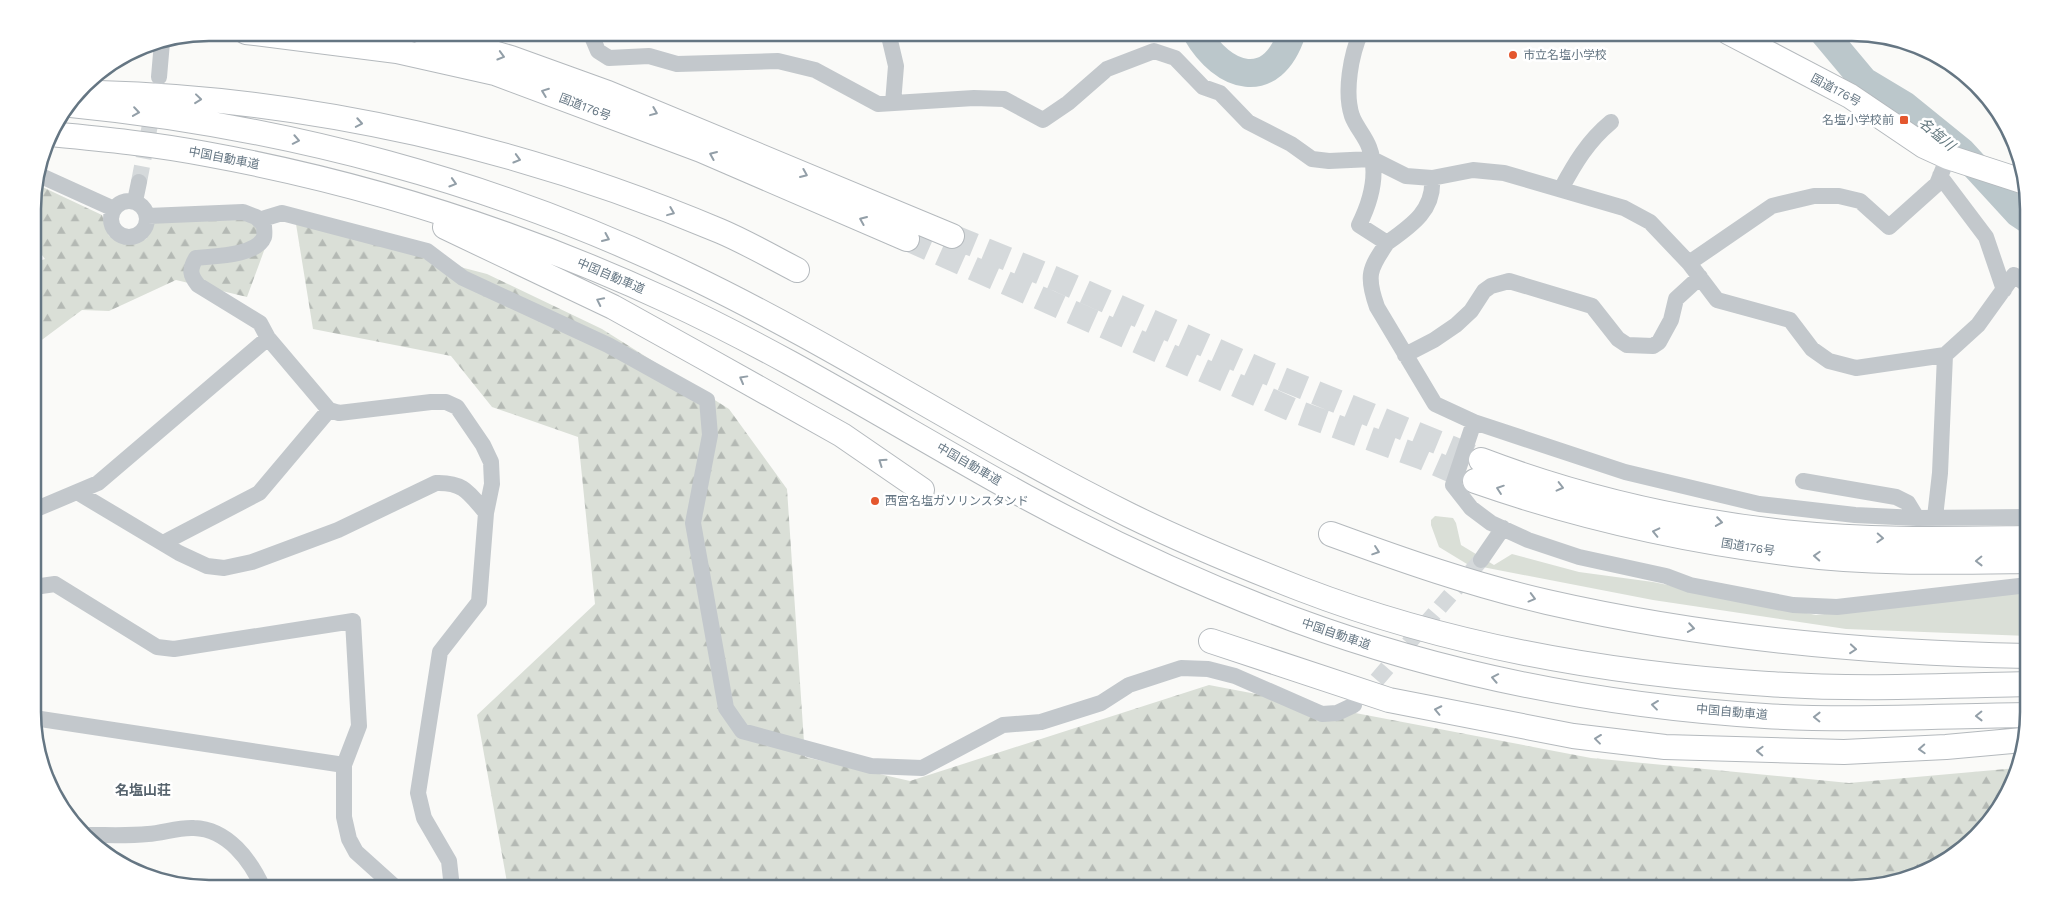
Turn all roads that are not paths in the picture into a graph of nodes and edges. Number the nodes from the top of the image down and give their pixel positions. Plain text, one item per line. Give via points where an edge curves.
1 (1357, 41) edge
2 (1745, 41) edge
3 (329, 42) edge
4 (455, 42) edge
5 (594, 42) edge
6 (890, 42) edge
7 (161, 49) edge
8 (159, 77) dead end
9 (87, 93) edge
10 (893, 103) junction
11 (77, 106) edge
12 (1611, 122) dead end
13 (59, 135) edge
14 (1372, 160) junction
15 (1944, 166) junction
16 (304, 174) junction
17 (44, 177) edge
18 (1432, 178) junction
19 (2017, 180) edge
20 (140, 182) tunnel mouth
21 (1561, 189) junction
22 (135, 201) junction
23 (114, 209) junction
24 (148, 216) junction
25 (259, 220) junction
26 (952, 236) tunnel mouth
27 (908, 239) tunnel mouth
28 (1387, 243) junction
29 (1690, 263) junction
30 (798, 270) dead end
31 (1700, 277) junction
32 (2020, 280) edge
33 (2004, 290) junction
34 (268, 338) junction
35 (1405, 355) junction
36 (1945, 355) junction
37 (329, 410) junction
38 (1474, 422) junction
39 (1803, 481) dead end
40 (922, 490) dead end
41 (77, 492) junction
42 (41, 507) edge
43 (486, 513) junction
44 (1935, 517) junction
45 (2020, 517) edge
46 (1917, 518) junction
47 (1503, 528) junction
48 (1330, 534) dead end
49 (2020, 538) edge
50 (163, 543) junction
51 (1480, 560) tunnel mouth
52 (2020, 561) edge
53 (2020, 586) edge
54 (41, 587) edge
55 (1211, 641) dead end
56 (2020, 656) edge
57 (2020, 684) edge
58 (1354, 705) tunnel mouth
59 (2020, 715) edge
60 (42, 719) edge
61 (2017, 741) edge
62 (344, 765) junction
63 (95, 835) edge
64 (259, 880) edge
65 (387, 880) edge
66 (451, 880) edge

1 - 14 street via 1350,91 1352,115 1369,146
2 - 15 highway, 国道176号 via 1850,96 1924,146
27 -> 3 highway, 国道176号 via 701,150 495,73 397,50
4 -> 26 highway, 国道176号 via 608,93
5 - 10 street via 598,51 609,58 649,56 677,64 778,61 815,70 878,104
6 - 10 street via 896,66
7 - 8 street
9 -> 30 highway via 172,96 238,103 318,115 468,145 556,170 642,201 721,232
10 - 14 street via 1004,99 1044,120 1108,69 1154,51 1175,58 1203,87 1220,93 1248,122 1291,144 1312,160
11 -> 57 highway via 214,124 315,144 507,200 598,235 688,275 776,320 1129,515 1211,553 1306,591 1394,620 1564,661 1665,675 1781,685
12 - 21 street via 1594,136 1578,157
13 - 16 highway, 中国自動車道 via 203,153
14 - 18 street via 1406,176
14 - 28 street via 1374,178 1368,206 1359,225
15 - 19 highway, 国道176号
15 - 29 street via 1937,184 1889,226 1860,201 1839,196 1814,196 1772,206
15 - 33 street via 1986,237
40 -> 16 highway via 842,435 613,307 456,232
59 -> 16 highway, 中国自動車道 via 1766,716 1656,705 1560,692 1482,676 1381,649 1199,581 1112,540 1028,498 772,353 668,301 498,230
17 - 23 street
18 - 21 street via 1473,170 1504,173
18 - 28 street via 1432,199 1424,211 1406,230
20 - 22 street
21 - 29 street via 1624,208 1650,222
22 - 23 street via 126,201
22 - 24 street via 143,206
23 - 24 street via 112,224 124,236 142,233
24 - 25 street via 243,212
25 - 34 street via 264,225 264,236 258,245 244,252 196,258 191,276 198,285 260,323
25 - 58 street via 282,213 427,251 463,278 608,345 707,400 710,435 693,523 726,708 742,731 871,766 922,768 1003,726 1041,722 1101,703 1129,685 1181,668 1208,669 1235,676 1322,714 1337,713
28 - 35 street via 1371,266 1371,290 1376,307
29 - 31 street
31 - 35 street via 1676,300 1671,320 1659,342 1653,346 1626,345 1592,306 1509,281 1484,290 1456,325
31 - 36 street via 1717,300 1790,320 1812,349 1829,361 1856,368
32 - 33 street via 2014,275
33 - 36 street via 1978,325
34 - 37 street
34 - 41 street via 98,484
35 - 38 street via 1435,404
36 - 44 street
37 - 43 street via 339,413 431,402 446,402 457,407 491,462 492,484
37 - 50 street via 259,493
38 - 46 street via 1625,472 1759,504
38 - 47 street via 1453,485 1471,508
39 - 46 street via 1896,497 1908,503
41 - 42 street
41 - 50 street
43 - 50 street via 464,488 452,482 436,484 338,530 252,562 224,568 207,566
43 - 66 street via 479,602 440,652 418,793 424,818 449,861
44 - 45 street
44 - 46 street
47 - 51 street
47 - 53 street via 1579,558 1666,576 1690,585 1793,605 1837,607
48 -> 56 highway via 1446,574 1547,602 1666,624 1766,640 1855,649
52 -> 49 highway, 国道176号 via 1920,562 1786,553 1662,534 1533,501 1478,470 1541,482 1664,514 1794,533 1890,539
54 - 62 street via 55,584 157,647 174,649 353,621 359,726
61 -> 55 highway via 1844,752 1665,746 1573,736 1389,700
60 - 62 street
62 - 65 street via 342,795 349,839 356,852
63 - 64 street via 148,834 194,828 209,830 247,858

